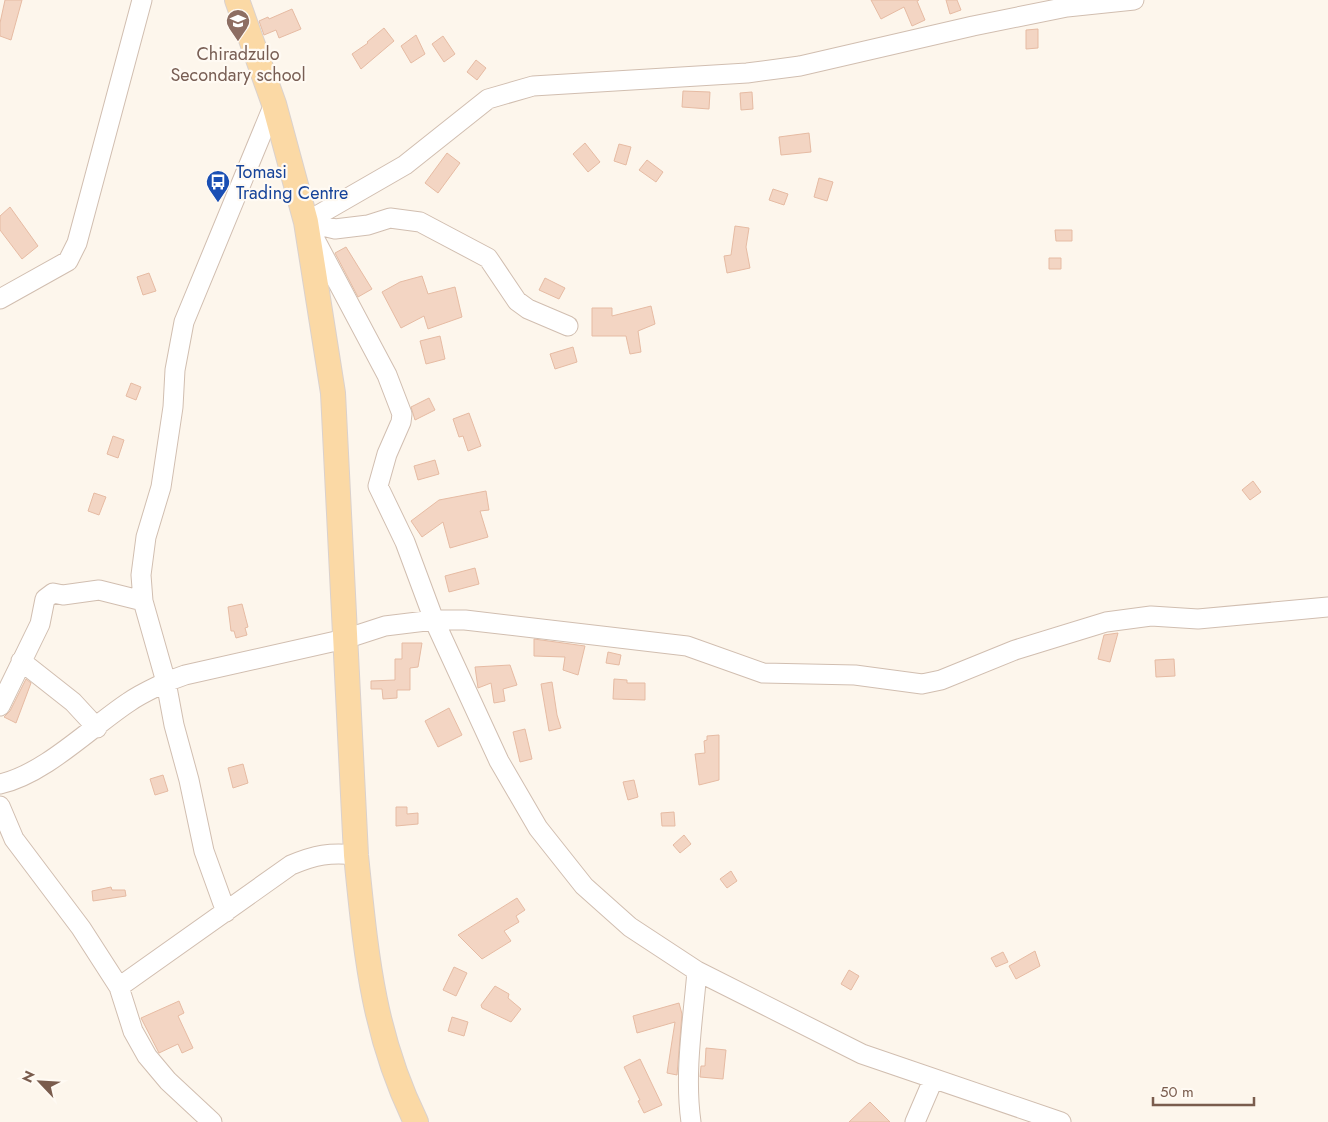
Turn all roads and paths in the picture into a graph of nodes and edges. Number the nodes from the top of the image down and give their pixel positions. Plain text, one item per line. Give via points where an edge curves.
1 (142, 0) edge
2 (237, 0) edge
3 (1134, 0) edge
4 (274, 104) junction
5 (306, 222) junction
6 (0, 299) edge
7 (568, 326) dead end
8 (143, 601) junction
9 (1328, 607) edge
10 (434, 620) junction
11 (345, 639) junction
12 (21, 661) junction
13 (166, 682) junction
14 (0, 706) edge
15 (96, 728) junction
16 (0, 784) edge
17 (0, 806) edge
18 (356, 855) junction
19 (226, 912) junction
20 (697, 971) junction
21 (118, 987) junction
22 (933, 1080) junction
23 (212, 1122) edge
24 (416, 1122) edge
25 (691, 1122) edge
26 (915, 1122) edge
27 (1061, 1122) edge

1 - 6 street via 77,243 68,260
2 - 4 main road
3 - 5 street via 1067,7 800,66 747,73 533,86 488,99 405,165
4 - 5 main road
4 - 8 street via 184,322 161,487 146,537 141,575
5 - 7 street via 335,229 368,225 390,218 420,222 488,258 518,301
5 - 10 street via 387,375 402,414 378,486 405,542
5 - 11 main road via 333,393
8 - 12 street via 99,590 63,596 53,594 45,599 40,624
8 - 13 street
9 - 10 street via 1198,619 1151,616 1106,622 1015,650 941,680 922,684 855,675 763,673 687,646 466,620
10 - 11 street via 385,626
10 - 20 street via 499,761 538,828 584,886 630,927
11 - 13 street
11 - 18 main road
12 - 14 street
12 - 15 street via 72,702
13 - 15 street via 129,702
13 - 19 street via 204,852
15 - 16 street via 33,769
17 - 21 street via 14,839 81,928
18 - 19 street via 332,852 291,865
18 - 24 main road via 371,986 380,1028 401,1091
19 - 21 street
20 - 22 street via 862,1054
20 - 25 street via 690,1065
21 - 23 street via 133,1031 147,1056 168,1081
22 - 26 street
22 - 27 street

